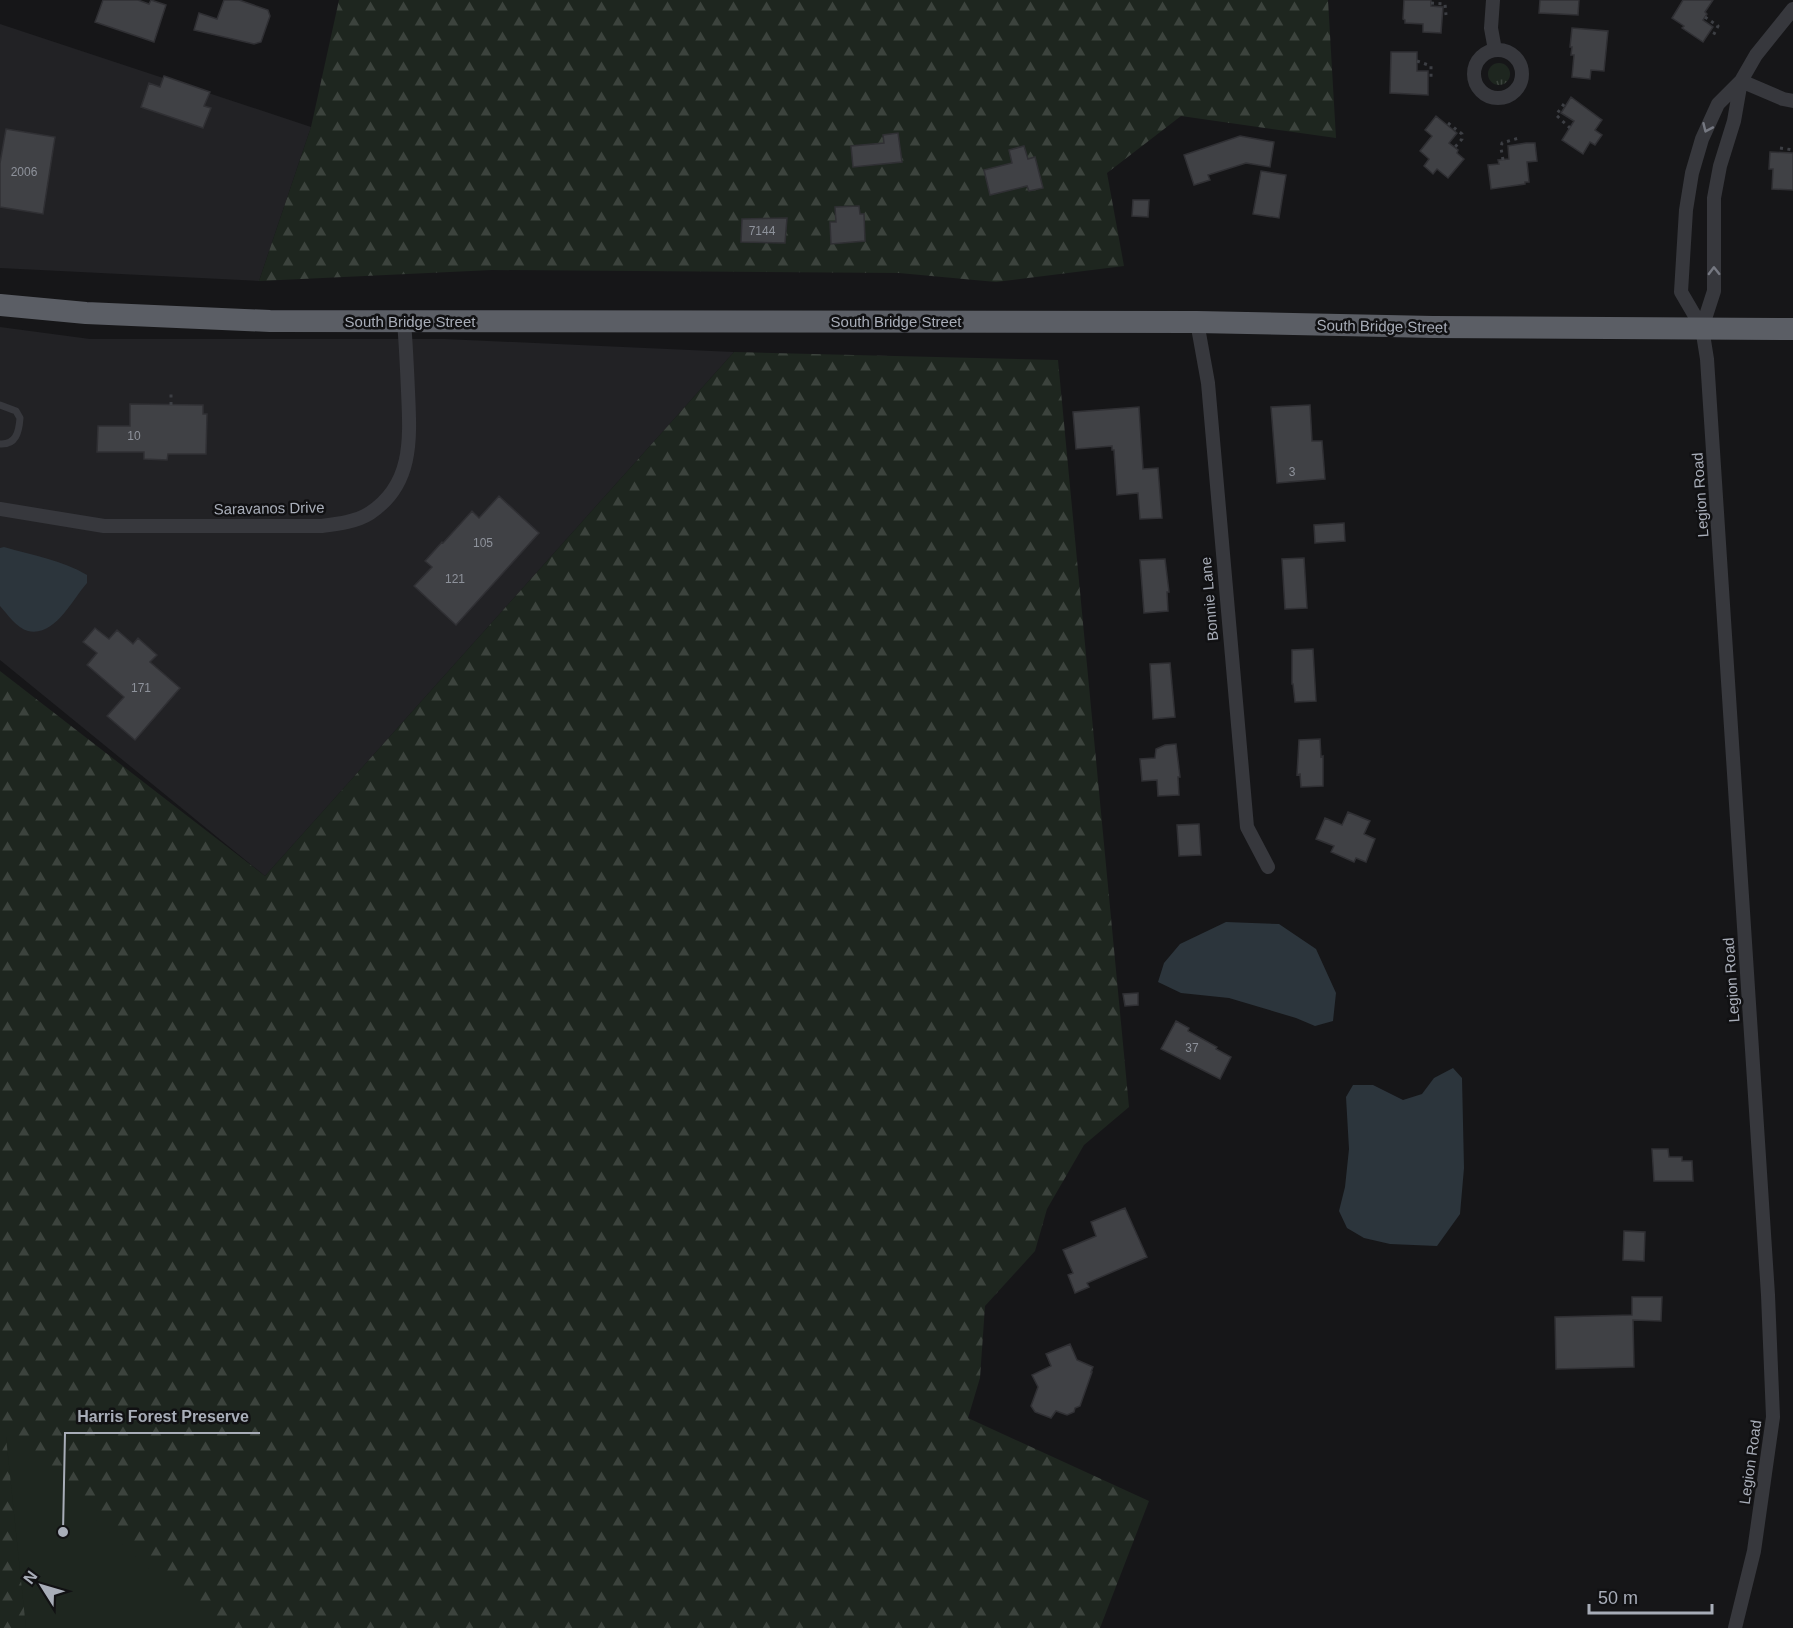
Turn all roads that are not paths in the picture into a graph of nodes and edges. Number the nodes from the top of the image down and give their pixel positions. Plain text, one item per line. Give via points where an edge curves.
1 (1493, 0) edge
2 (1793, 9) edge
3 (1495, 50) dead end
4 (1741, 81) junction
5 (1793, 101) edge
6 (0, 305) edge
7 (405, 322) junction
8 (1197, 322) junction
9 (1702, 328) junction
10 (1793, 329) edge
11 (0, 405) edge
12 (0, 444) edge
13 (0, 509) edge
14 (1268, 867) dead end
15 (1735, 1628) edge

1 - 3 street via 1491,28
2 - 4 street via 1755,55
4 - 5 street
9 -> 4 street via 1714,291 1713,226 1718,177
4 -> 9 street via 1718,104 1702,139 1686,210 1681,292
6 - 7 highway, South Bridge Street via 194,318
7 - 8 highway, South Bridge Street
7 - 13 street, Saravanos Drive via 410,440 393,492 369,514 321,526 104,526
8 - 9 highway, South Bridge Street
8 - 14 street, Bonnie Lane via 1208,383 1247,827
9 - 10 highway, South Bridge Street
9 - 15 street, Legion Road via 1773,1417 1754,1551
11 - 12 lane via 16,411 20,418 16,438 9,444

